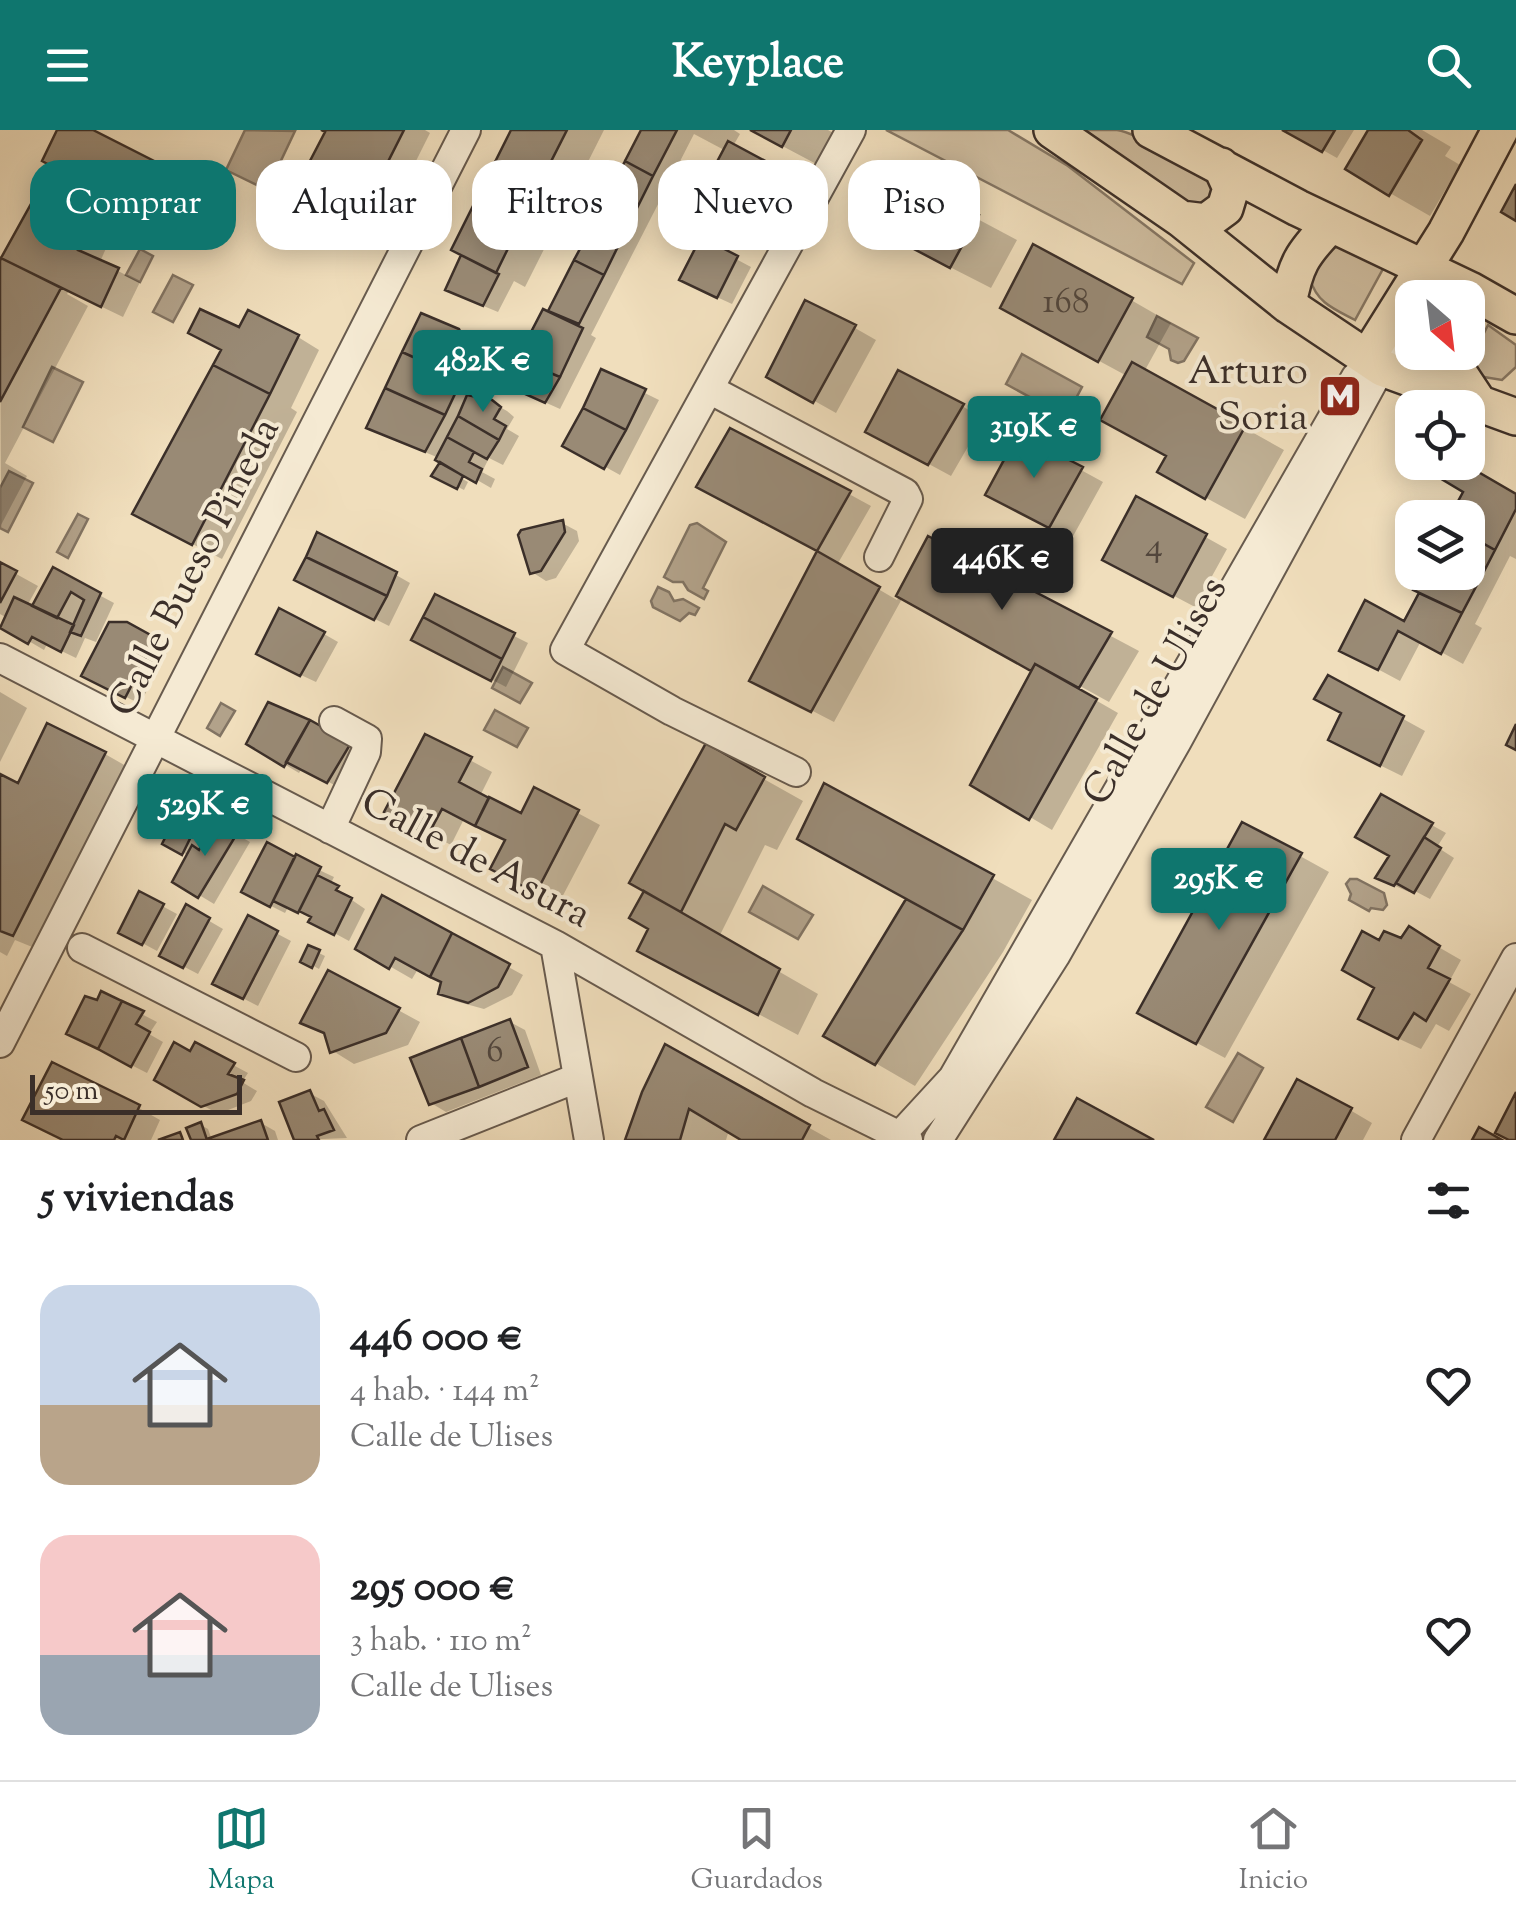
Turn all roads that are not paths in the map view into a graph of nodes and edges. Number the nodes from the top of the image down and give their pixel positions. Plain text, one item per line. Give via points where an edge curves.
1 (466, 130) edge
2 (851, 130) edge
3 (1052, 130) edge
4 (1150, 130) edge
5 (1500, 130) edge
6 (1220, 166) junction
7 (1181, 218) junction
8 (1330, 225) junction
9 (1419, 280) edge
10 (1428, 280) edge
11 (1485, 298) edge
12 (1288, 305) junction
13 (1516, 316) edge
14 (1395, 332) edge
15 (1375, 363) junction
16 (709, 388) junction
17 (1446, 390) edge
18 (1516, 393) edge
19 (1485, 400) edge
20 (1485, 405) edge
21 (1516, 418) edge
22 (879, 557) dead end
23 (0, 658) edge
24 (334, 721) dead end
25 (154, 738) junction
26 (796, 772) dead end
27 (330, 829) junction
28 (554, 945) junction
29 (82, 948) dead end
30 (1516, 958) edge
31 (0, 1043) edge
32 (296, 1057) dead end
33 (576, 1078) junction
34 (901, 1139) edge
35 (421, 1140) edge
36 (589, 1140) edge
37 (938, 1140) edge
38 (1416, 1140) edge

1 - 25 street, Calle Bueso Pineda
2 - 16 street
3 - 7 main road
4 - 6 main road
5 - 10 main road
6 - 7 main road via 1232,188 1225,208 1206,222
6 - 8 main road
7 - 12 main road
8 - 9 main road
8 - 12 main road via 1303,253
11 - 13 main road
12 - 15 main road
14 - 15 main road
15 - 17 main road
15 - 34 street, Calle de Ulises via 953,1078
15 - 37 street, Calle de Ulises via 1055,956
16 - 22 street via 904,493 908,500
16 - 26 street via 565,650
18 - 19 main road
20 - 21 main road
23 - 25 street, Calle de Asura
24 - 27 street via 366,739 366,752
25 - 27 street, Calle de Asura
25 - 31 street, Calle Bueso Pineda
27 - 28 street, Calle de Asura
28 - 33 street
28 - 34 street, Calle de Asura
29 - 32 street
30 - 38 street
33 - 35 street
33 - 36 street

